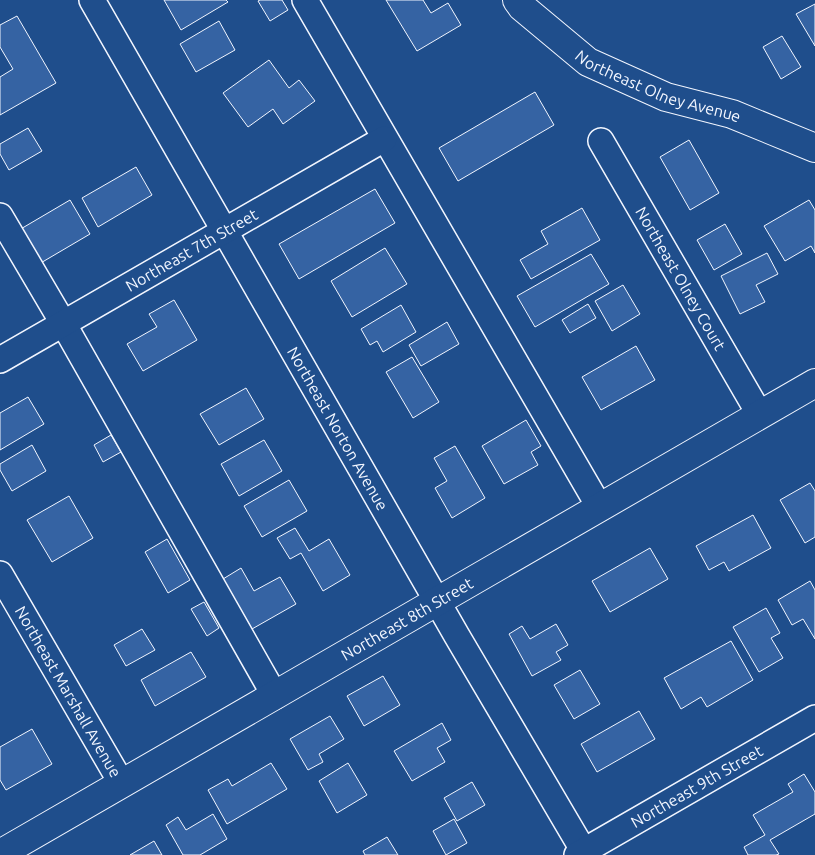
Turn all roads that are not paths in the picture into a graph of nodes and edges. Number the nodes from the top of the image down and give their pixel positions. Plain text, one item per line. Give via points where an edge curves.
1 (92, 0) edge
2 (305, 0) edge
3 (517, 0) edge
4 (384, 138) junction
5 (601, 141) dead end
6 (815, 148) edge
7 (0, 216) edge
8 (225, 230) junction
9 (63, 323) junction
10 (0, 360) edge
11 (815, 383) edge
12 (760, 416) junction
13 (600, 508) junction
14 (0, 574) edge
15 (437, 602) junction
16 (275, 696) junction
17 (815, 718) edge
18 (122, 784) junction
19 (0, 854) edge
20 (582, 854) edge

1 - 8 street, Northeast Norton Avenue
2 - 4 street
3 - 6 main road, Northeast Olney Avenue via 588,62 666,97 732,114
4 - 8 street, Northeast 7th Street
4 - 13 street
5 - 12 street, Northeast Olney Court
7 - 9 street
8 - 9 street, Northeast 7th Street
8 - 15 street, Northeast Norton Avenue
9 - 10 street, Northeast 7th Street
9 - 16 street
11 - 12 main road, Northeast 8th Street
12 - 13 main road, Northeast 8th Street
13 - 15 main road, Northeast 8th Street
14 - 18 street, Northeast Marshall Avenue
15 - 16 main road, Northeast 8th Street
15 - 20 street, Northeast Norton Avenue
16 - 18 main road, Northeast 8th Street
17 - 20 street, Northeast 9th Street
18 - 19 main road, Northeast 8th Street

